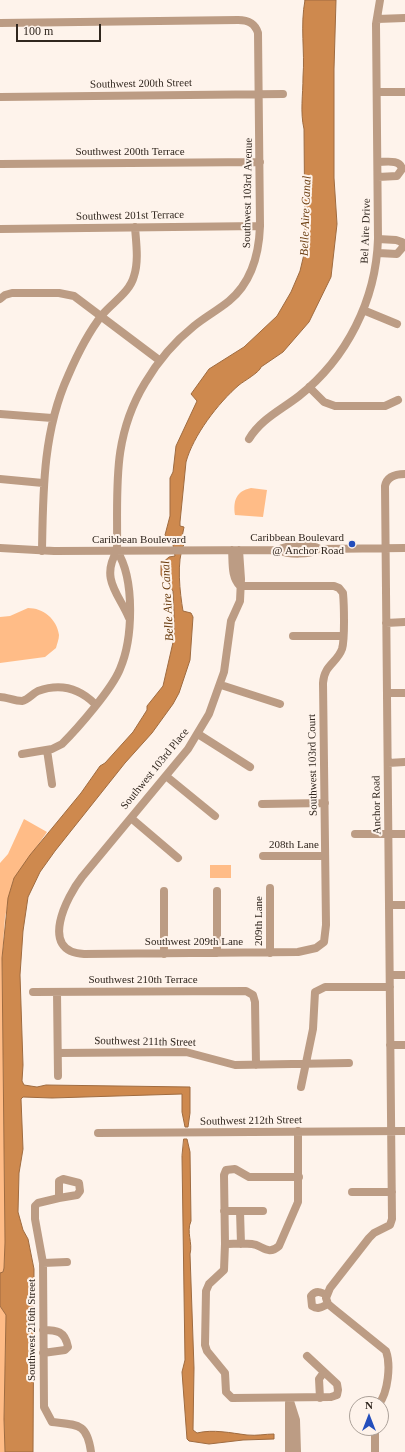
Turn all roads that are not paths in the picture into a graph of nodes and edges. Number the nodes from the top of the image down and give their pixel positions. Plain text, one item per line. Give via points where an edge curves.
1 (380, 0) edge
2 (405, 18) edge
3 (377, 19) junction
4 (0, 23) edge
5 (377, 92) junction
6 (405, 92) edge
7 (260, 94) junction
8 (283, 94) dead end
9 (0, 97) edge
10 (260, 162) junction
11 (378, 162) junction
12 (0, 164) edge
13 (378, 177) junction
14 (260, 226) junction
15 (135, 227) junction
16 (0, 229) edge
17 (378, 239) junction
18 (378, 253) junction
19 (1, 298) edge
20 (363, 310) junction
21 (102, 316) junction
22 (397, 324) dead end
23 (160, 360) junction
24 (309, 387) junction
25 (398, 400) dead end
26 (0, 414) edge
27 (52, 418) junction
28 (249, 439) dead end
29 (405, 474) edge
30 (0, 479) edge
31 (44, 482) junction
32 (0, 548) edge
33 (405, 548) edge
34 (386, 549) junction
35 (235, 550) junction
36 (42, 551) junction
37 (117, 551) junction
38 (125, 573) junction
39 (111, 574) junction
40 (240, 586) junction
41 (129, 618) junction
42 (386, 622) junction
43 (405, 622) edge
44 (293, 636) dead end
45 (343, 636) junction
46 (221, 685) junction
47 (405, 692) edge
48 (387, 693) junction
49 (0, 697) edge
50 (95, 704) junction
51 (280, 704) dead end
52 (198, 734) junction
53 (47, 750) junction
54 (22, 754) dead end
55 (405, 762) edge
56 (388, 763) junction
57 (250, 767) dead end
58 (166, 776) junction
59 (52, 784) dead end
60 (325, 803) junction
61 (262, 804) dead end
62 (215, 816) dead end
63 (131, 818) junction
64 (355, 834) dead end
65 (388, 834) junction
66 (405, 834) edge
67 (263, 856) dead end
68 (325, 856) junction
69 (178, 858) dead end
70 (270, 888) dead end
71 (164, 891) dead end
72 (217, 891) dead end
73 (389, 905) junction
74 (405, 905) edge
75 (320, 946) joint
76 (68, 949) joint
77 (217, 953) junction
78 (270, 953) junction
79 (164, 954) junction
80 (405, 975) edge
81 (390, 976) junction
82 (390, 987) junction
83 (33, 992) dead end
84 (57, 992) junction
85 (390, 1045) junction
86 (405, 1045) edge
87 (58, 1053) junction
88 (349, 1063) dead end
89 (305, 1064) junction
90 (256, 1065) junction
91 (58, 1076) dead end
92 (301, 1087) dead end
93 (298, 1131) junction
94 (392, 1131) junction
95 (405, 1131) edge
96 (98, 1133) dead end
97 (299, 1177) junction
98 (352, 1192) dead end
99 (392, 1192) junction
100 (59, 1198) dead end
101 (224, 1211) junction
102 (240, 1211) junction
103 (263, 1211) dead end
104 (225, 1244) junction
105 (240, 1244) junction
106 (67, 1262) dead end
107 (43, 1263) junction
108 (43, 1330) junction
109 (43, 1352) junction
110 (307, 1356) dead end
111 (324, 1372) junction
112 (383, 1396) edge
113 (289, 1398) junction
114 (320, 1398) junction
115 (293, 1425) junction
116 (375, 1436) edge
117 (91, 1452) edge
118 (289, 1452) edge
119 (297, 1452) edge
120 (375, 1452) edge

1 - 3 street, Bel Aire Drive
2 - 3 street
3 - 5 street, Bel Aire Drive
4 - 7 street, Southwest 103rd Avenue via 247,21 254,25 259,37
5 - 6 street
5 - 11 street, Bel Aire Drive
7 - 8 street, Southwest 200th Street
7 - 9 street, Southwest 200th Street
7 - 10 street, Southwest 103rd Avenue
10 - 12 street, Southwest 200th Terrace
10 - 14 street, Southwest 103rd Avenue
11 - 13 street, Bel Aire Drive
11 - 13 street via 396,162 402,169 397,176
13 - 17 street, Bel Aire Drive
14 - 15 street, Southwest 201st Terrace
14 - 23 street, Southwest 103rd Avenue via 256,262 241,289 182,336
15 - 16 street, Southwest 201st Terrace
15 - 21 street via 134,277 128,288
17 - 18 street, Bel Aire Drive
17 - 18 street via 398,240 402,242 403,247 397,254
18 - 20 street, Bel Aire Drive via 373,282
19 - 21 street via 12,294 66,294 77,298
20 - 22 street
20 - 24 street, Bel Aire Drive via 341,352
21 - 23 street
21 - 27 street via 68,376
23 - 37 street, Southwest 103rd Avenue via 134,404 121,443 117,473
24 - 25 street via 324,402 335,406 385,406
24 - 28 street, Bel Aire Drive via 263,421
26 - 27 street
27 - 31 street
29 - 34 street, Anchor Road via 396,475 388,480 385,486
30 - 31 street
31 - 36 street
32 - 36 street, Caribbean Boulevard
33 - 34 street, Caribbean Boulevard
34 - 35 street, Caribbean Boulevard via 320,549 314,552 285,553 278,550
34 - 42 street, Anchor Road
35 - 37 street, Caribbean Boulevard
35 - 40 street, Southwest 103rd Place
36 - 37 street, Caribbean Boulevard
37 - 38 street, Southwest 103rd Avenue via 123,560
37 - 39 street, Southwest 103rd Avenue via 111,560
38 - 39 street
38 - 41 street, Southwest 103rd Avenue via 130,593
39 - 41 street, Southwest 103rd Avenue via 114,592
40 - 45 street, Southwest 103rd Court via 332,586 340,589 343,596
40 - 46 street, Southwest 103rd Place via 240,604 230,624 228,653
41 - 50 street, Southwest 103rd Avenue via 128,644 120,669
42 - 43 street
42 - 48 street, Anchor Road
44 - 45 street
45 - 60 street, Southwest 103rd Court via 342,649 328,666 324,679
46 - 51 street
46 - 52 street, Southwest 103rd Place via 210,714
47 - 48 street
48 - 56 street, Anchor Road
49 - 50 street via 23,700 39,691 59,688 79,691
50 - 53 street, Southwest 103rd Avenue via 62,744
52 - 57 street
52 - 58 street, Southwest 103rd Place
53 - 54 street, Southwest 103rd Avenue
53 - 59 street
55 - 56 street
56 - 65 street, Anchor Road
58 - 62 street
58 - 63 street, Southwest 103rd Place
60 - 61 street
60 - 68 street, Southwest 103rd Court
63 - 69 street
63 - 76 street, Southwest 103rd Place via 78,882 68,899 61,916 59,931 61,941
64 - 65 street
65 - 66 street
65 - 73 street, Anchor Road
67 - 68 street, 208th Lane
68 - 75 street, Southwest 103rd Court via 325,936
70 - 78 street, 209th Lane
71 - 79 street
72 - 77 street
73 - 74 street
73 - 81 street, Anchor Road
75 - 78 street, Southwest 209th Lane via 302,952
76 - 79 street, Southwest 209th Lane via 84,954
77 - 78 street, Southwest 209th Lane
77 - 79 street, Southwest 209th Lane
80 - 81 street
81 - 82 street, Anchor Road
82 - 85 street, Anchor Road
82 - 89 street via 319,989 313,995 313,1029
83 - 84 street, Southwest 210th Terrace
84 - 87 street
84 - 90 street, Southwest 210th Terrace via 242,990 251,994 256,1002
85 - 86 street
85 - 94 street, Anchor Road
87 - 90 street, Southwest 211th Street via 186,1052 229,1064
87 - 91 street
88 - 89 street, Southwest 211th Street
89 - 90 street, Southwest 211th Street
89 - 92 street
93 - 94 street, Southwest 212th Street
93 - 96 street, Southwest 212th Street
93 - 97 street
94 - 95 street, Southwest 212th Street
94 - 99 street
97 - 101 street via 249,1177 238,1170 229,1169 224,1175
97 - 105 street via 298,1206 279,1246 274,1250 267,1250 255,1244
98 - 99 street
99 - 112 street via 390,1224 369,1238 328,1299 386,1350 386,1391
100 - 107 street, Southwest 216th Street via 35,1206 34,1220
101 - 102 street
101 - 104 street
102 - 103 street
102 - 105 street
104 - 105 street
104 - 113 street via 224,1270 207,1286 206,1291 206,1348 225,1373 226,1392 230,1397
106 - 107 street
107 - 108 street, Southwest 216th Street
108 - 109 street, Southwest 216th Street
108 - 109 street via 57,1330 62,1334 68,1347 66,1350
109 - 117 street, Southwest 216th Street via 46,1414 52,1422 78,1426 85,1430
110 - 111 street
111 - 114 street via 319,1382
111 - 114 street via 337,1384 338,1393 334,1397
113 - 114 street
113 - 115 street via 295,1416
115 - 118 street
115 - 119 street
116 - 120 street

